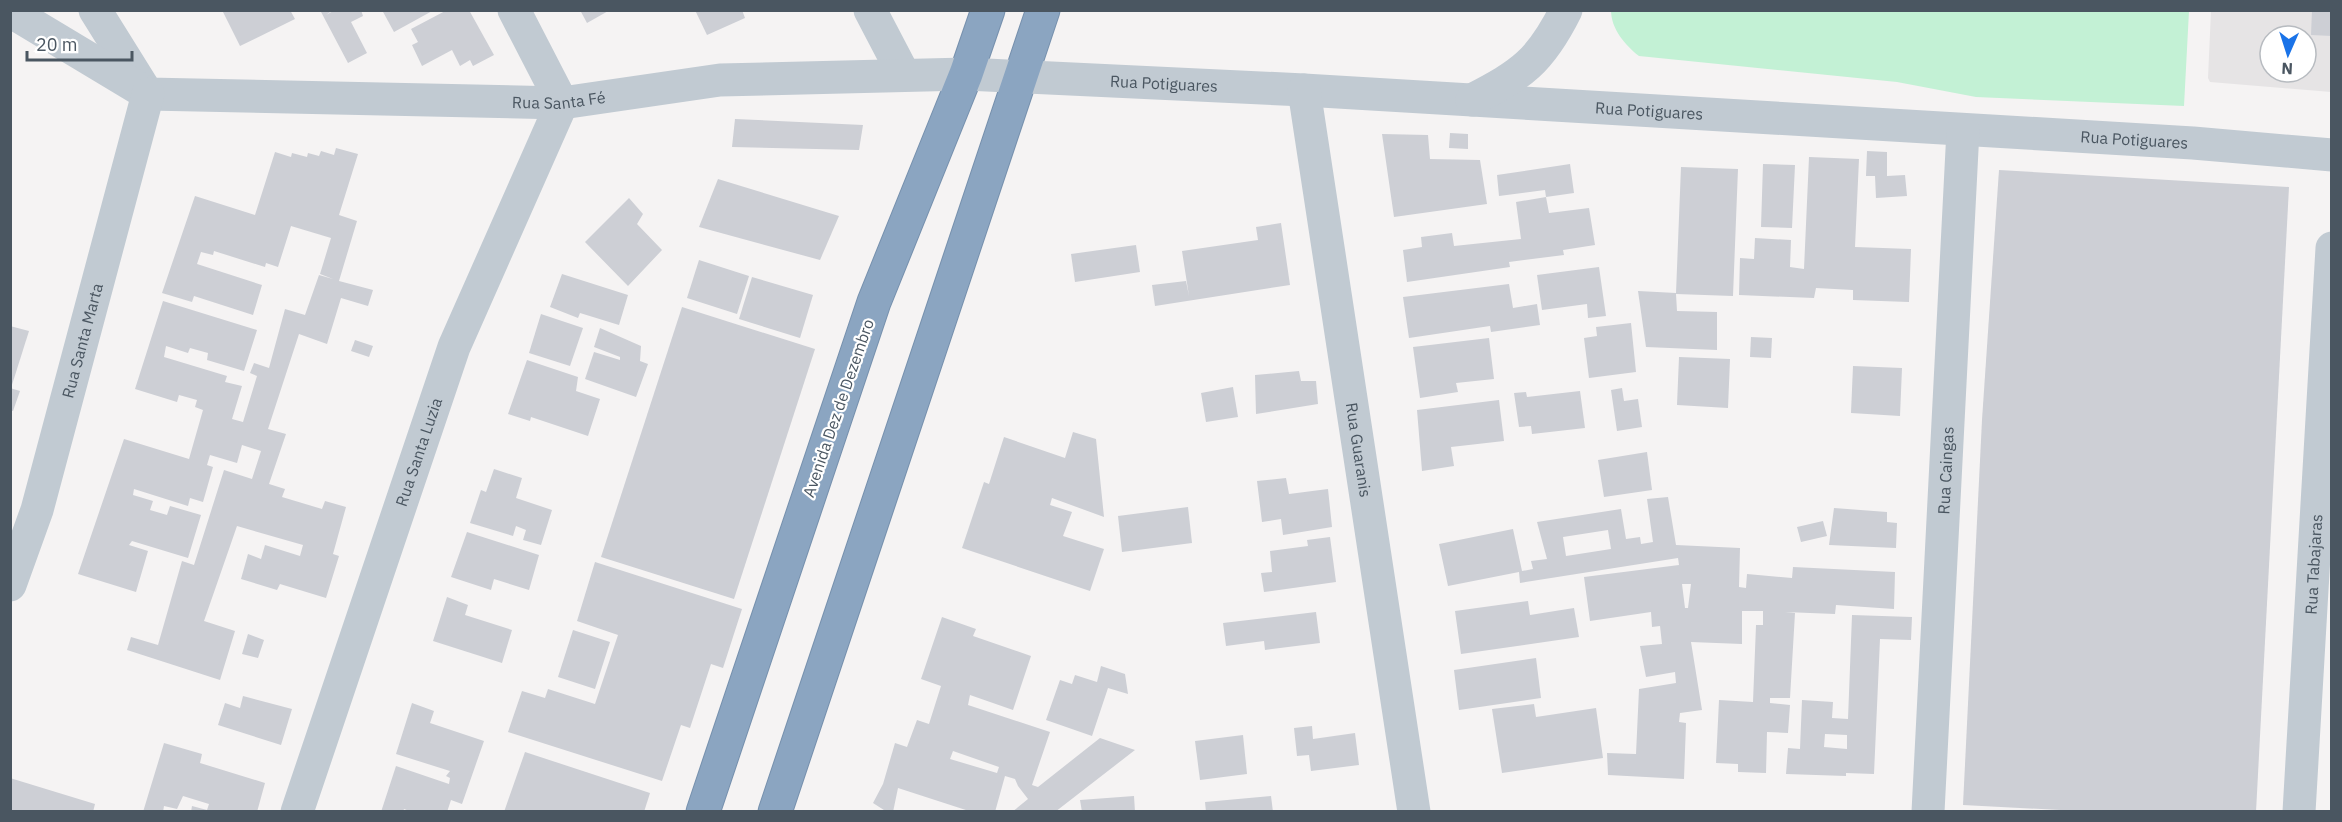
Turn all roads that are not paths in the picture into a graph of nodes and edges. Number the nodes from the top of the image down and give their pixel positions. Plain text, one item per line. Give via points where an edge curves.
1 (95, 10) edge
2 (514, 10) edge
3 (870, 10) edge
4 (988, 10) edge
5 (1043, 10) edge
6 (1566, 10) edge
7 (10, 11) edge
8 (966, 74) junction
9 (904, 75) junction
10 (1021, 77) junction
11 (1304, 90) junction
12 (148, 94) junction
13 (1471, 100) junction
14 (562, 103) junction
15 (1963, 130) junction
16 (2331, 155) edge
17 (2331, 248) edge
18 (24, 512) edge
19 (10, 585) edge
20 (780, 810) edge
21 (297, 812) edge
22 (703, 812) edge
23 (1414, 812) edge
24 (1928, 812) edge
25 (2299, 812) edge

1 - 12 street
2 - 14 street
3 - 9 street
4 - 8 highway, Avenida Dez de Dezembro
5 - 10 highway
6 - 13 street via 1530,65
7 - 12 street
8 - 9 street, Rua Santa Fé
8 - 10 street, Rua Potiguares
8 - 22 highway, Avenida Dez de Dezembro via 874,302
9 - 14 street, Rua Santa Fé via 720,80
10 - 11 street, Rua Potiguares
10 - 20 highway
11 - 13 street, Rua Potiguares
11 - 23 street, Rua Guaranis
12 - 14 street, Rua Santa Fé
12 - 18 street, Rua Santa Marta
13 - 15 street, Rua Potiguares
14 - 21 street, Rua Santa Luzia via 454,346
15 - 16 street, Rua Potiguares
15 - 24 street, Rua Caingas
17 - 25 street, Rua Tabajaras
18 - 19 street, Rua Santa Marta

